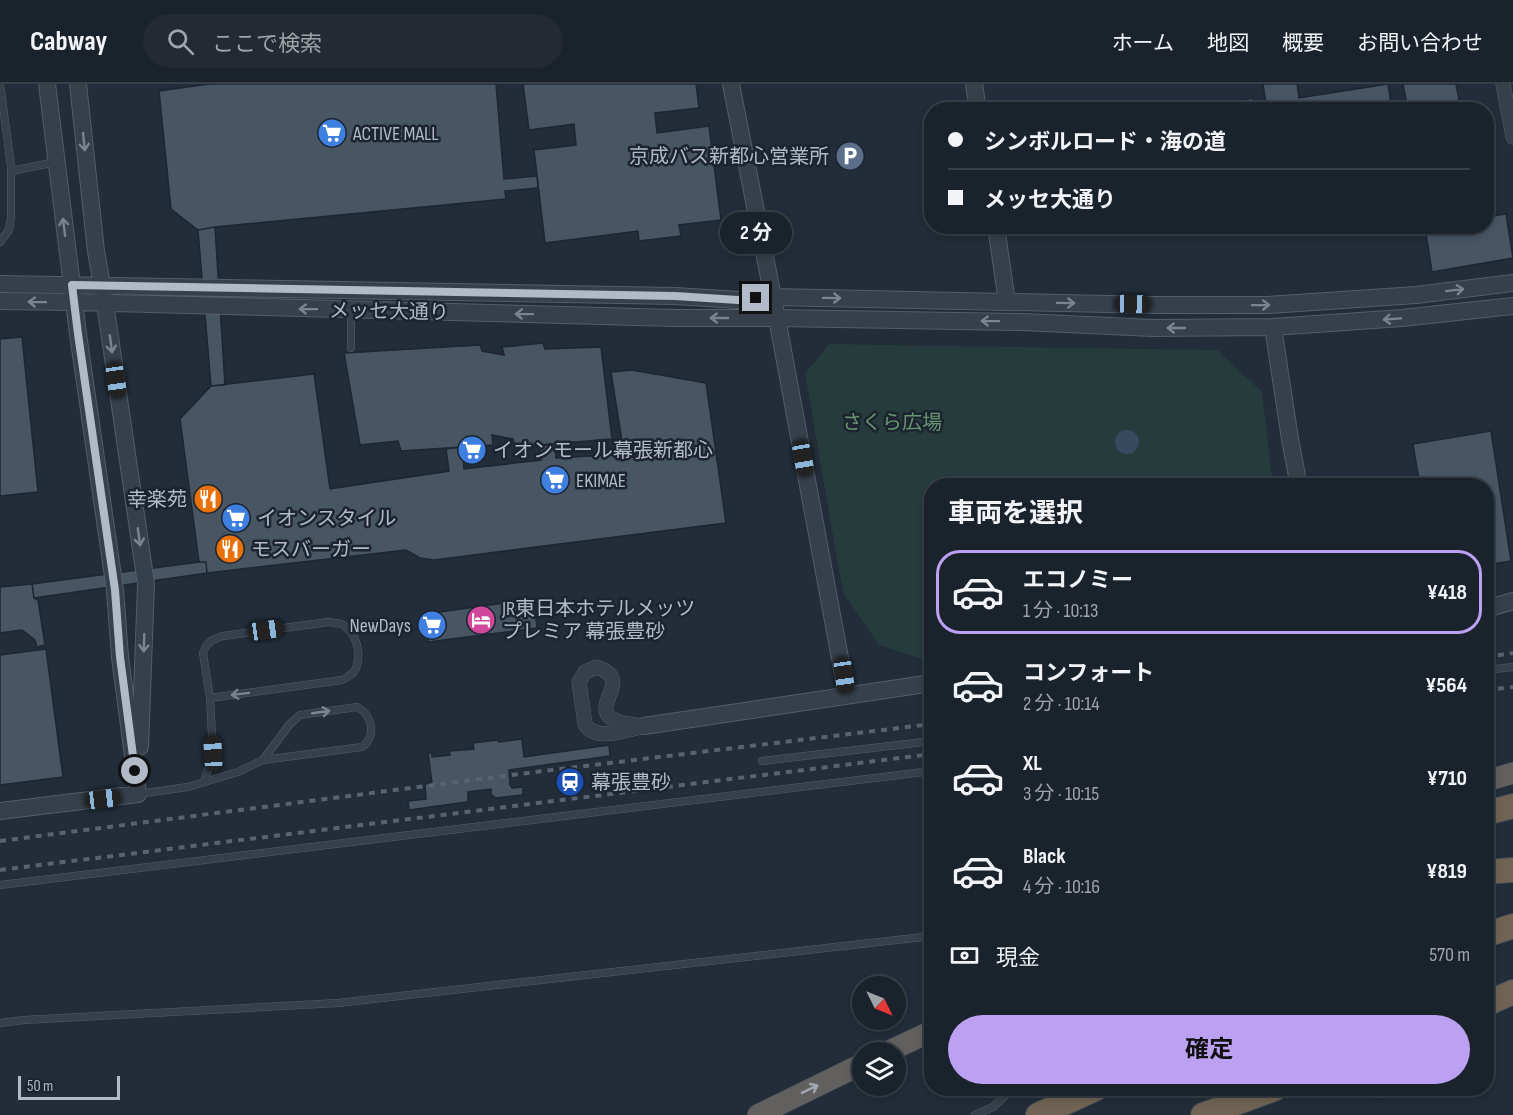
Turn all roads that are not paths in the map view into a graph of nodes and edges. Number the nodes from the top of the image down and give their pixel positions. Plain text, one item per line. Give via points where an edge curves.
1 (0, 84) edge
2 (47, 84) edge
3 (78, 84) edge
4 (731, 84) edge
5 (974, 84) edge
6 (1503, 84) edge
7 (977, 102) edge
8 (1513, 137) edge
9 (56, 162) junction
10 (11, 171) junction
11 (997, 234) edge
12 (0, 242) edge
13 (1513, 283) edge
14 (0, 284) edge
15 (73, 294) junction
16 (104, 294) junction
17 (773, 297) junction
18 (0, 301) edge
19 (1007, 302) junction
20 (1513, 306) edge
21 (351, 310) junction
22 (777, 318) junction
23 (1273, 327) junction
24 (351, 348) dead end
25 (1297, 478) edge
26 (1513, 601) edge
27 (1494, 607) edge
28 (1513, 667) edge
29 (1494, 669) edge
30 (924, 684) edge
31 (847, 696) junction
32 (210, 698) junction
33 (644, 726) junction
34 (924, 742) edge
35 (263, 760) junction
36 (762, 761) dead end
37 (924, 772) edge
38 (1513, 773) edge
39 (1494, 779) edge
40 (204, 782) junction
41 (138, 794) junction
42 (1513, 806) edge
43 (0, 811) edge
44 (1494, 811) edge
45 (1513, 870) edge
46 (1494, 871) edge
47 (0, 885) edge
48 (1513, 926) edge
49 (1494, 932) edge
50 (924, 937) edge
51 (1513, 992) edge
52 (1494, 1000) edge
53 (0, 1023) edge
54 (924, 1035) edge
55 (906, 1043) edge
56 (852, 1069) edge
57 (1005, 1096) edge
58 (1080, 1096) edge
59 (1255, 1096) edge
60 (1206, 1114) edge
61 (758, 1115) edge
62 (975, 1115) edge
63 (1038, 1115) edge

1 - 10 lane
2 - 9 street
3 -> 16 street
4 - 17 street
5 - 7 street
6 - 8 street
9 - 10 lane
15 -> 9 street
10 - 12 lane via 10,224
11 - 19 street
19 -> 13 street, メッセ大通り via 1268,305 1416,295
14 - 15 street, メッセ大通り
15 - 16 street, メッセ大通り
15 -> 18 street, メッセ大通り
15 - 41 street via 115,590
16 - 17 street, メッセ大通り via 675,296 738,300
21 -> 16 street, メッセ大通り
16 -> 41 street via 146,585
17 -> 19 street, メッセ大通り
17 - 22 street
20 -> 23 street, メッセ大通り
22 -> 21 street, メッセ大通り
21 - 24 lane
23 -> 22 street, メッセ大通り via 1153,328
22 - 31 street
23 - 25 street
26 - 27 street
28 - 29 lane
30 - 31 street
31 - 33 street
32 -> 32 lane via 203,653 212,640 329,622 345,626 355,639 356,669 342,681
32 - 40 lane via 213,753
33 - 33 street via 599,734 588,729 579,682 585,672 597,667 611,676 613,688 605,705 610,718
34 - 36 lane
35 -> 35 lane via 300,715 357,707 369,718 371,737 362,747
35 - 40 lane
37 - 47 lane
38 - 39 highway
40 - 41 lane
41 - 43 street
42 - 44 highway
45 - 46 highway
48 - 49 highway
50 - 53 lane via 338,1004
51 - 52 highway
54 - 55 highway
61 -> 56 highway
57 - 62 lane
58 - 63 highway
59 - 60 highway

